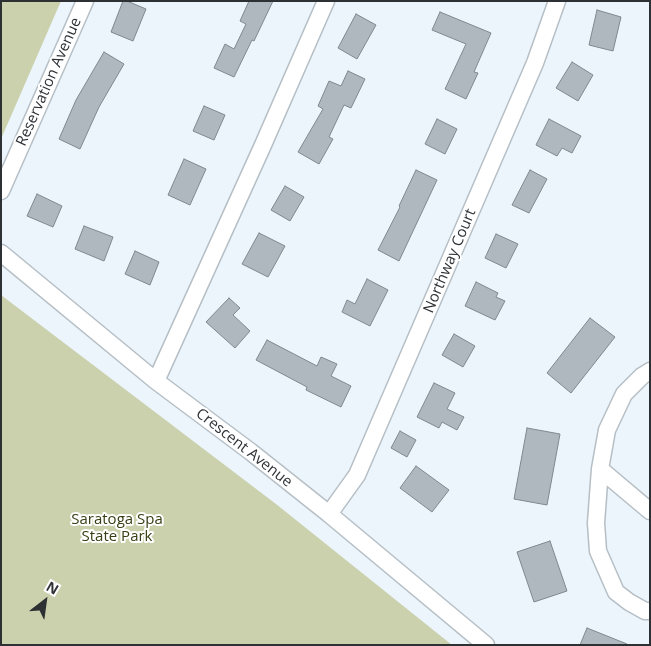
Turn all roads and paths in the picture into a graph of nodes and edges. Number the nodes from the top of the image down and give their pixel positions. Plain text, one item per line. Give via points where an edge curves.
1 (85, 1) edge
2 (326, 1) edge
3 (557, 1) edge
4 (3, 181) edge
5 (1, 253) edge
6 (650, 372) edge
7 (156, 380) junction
8 (600, 469) junction
9 (650, 511) edge
10 (329, 514) junction
11 (650, 611) edge
12 (486, 645) edge

1 - 4 street, Reservation Avenue
2 - 7 street
3 - 10 street, Northway Court via 535,63 357,475
5 - 7 street, Crescent Avenue
6 - 8 street via 624,394 607,430
7 - 10 street, Crescent Avenue
8 - 9 street
8 - 11 street via 596,523 598,551 616,592
10 - 12 street, Crescent Avenue

